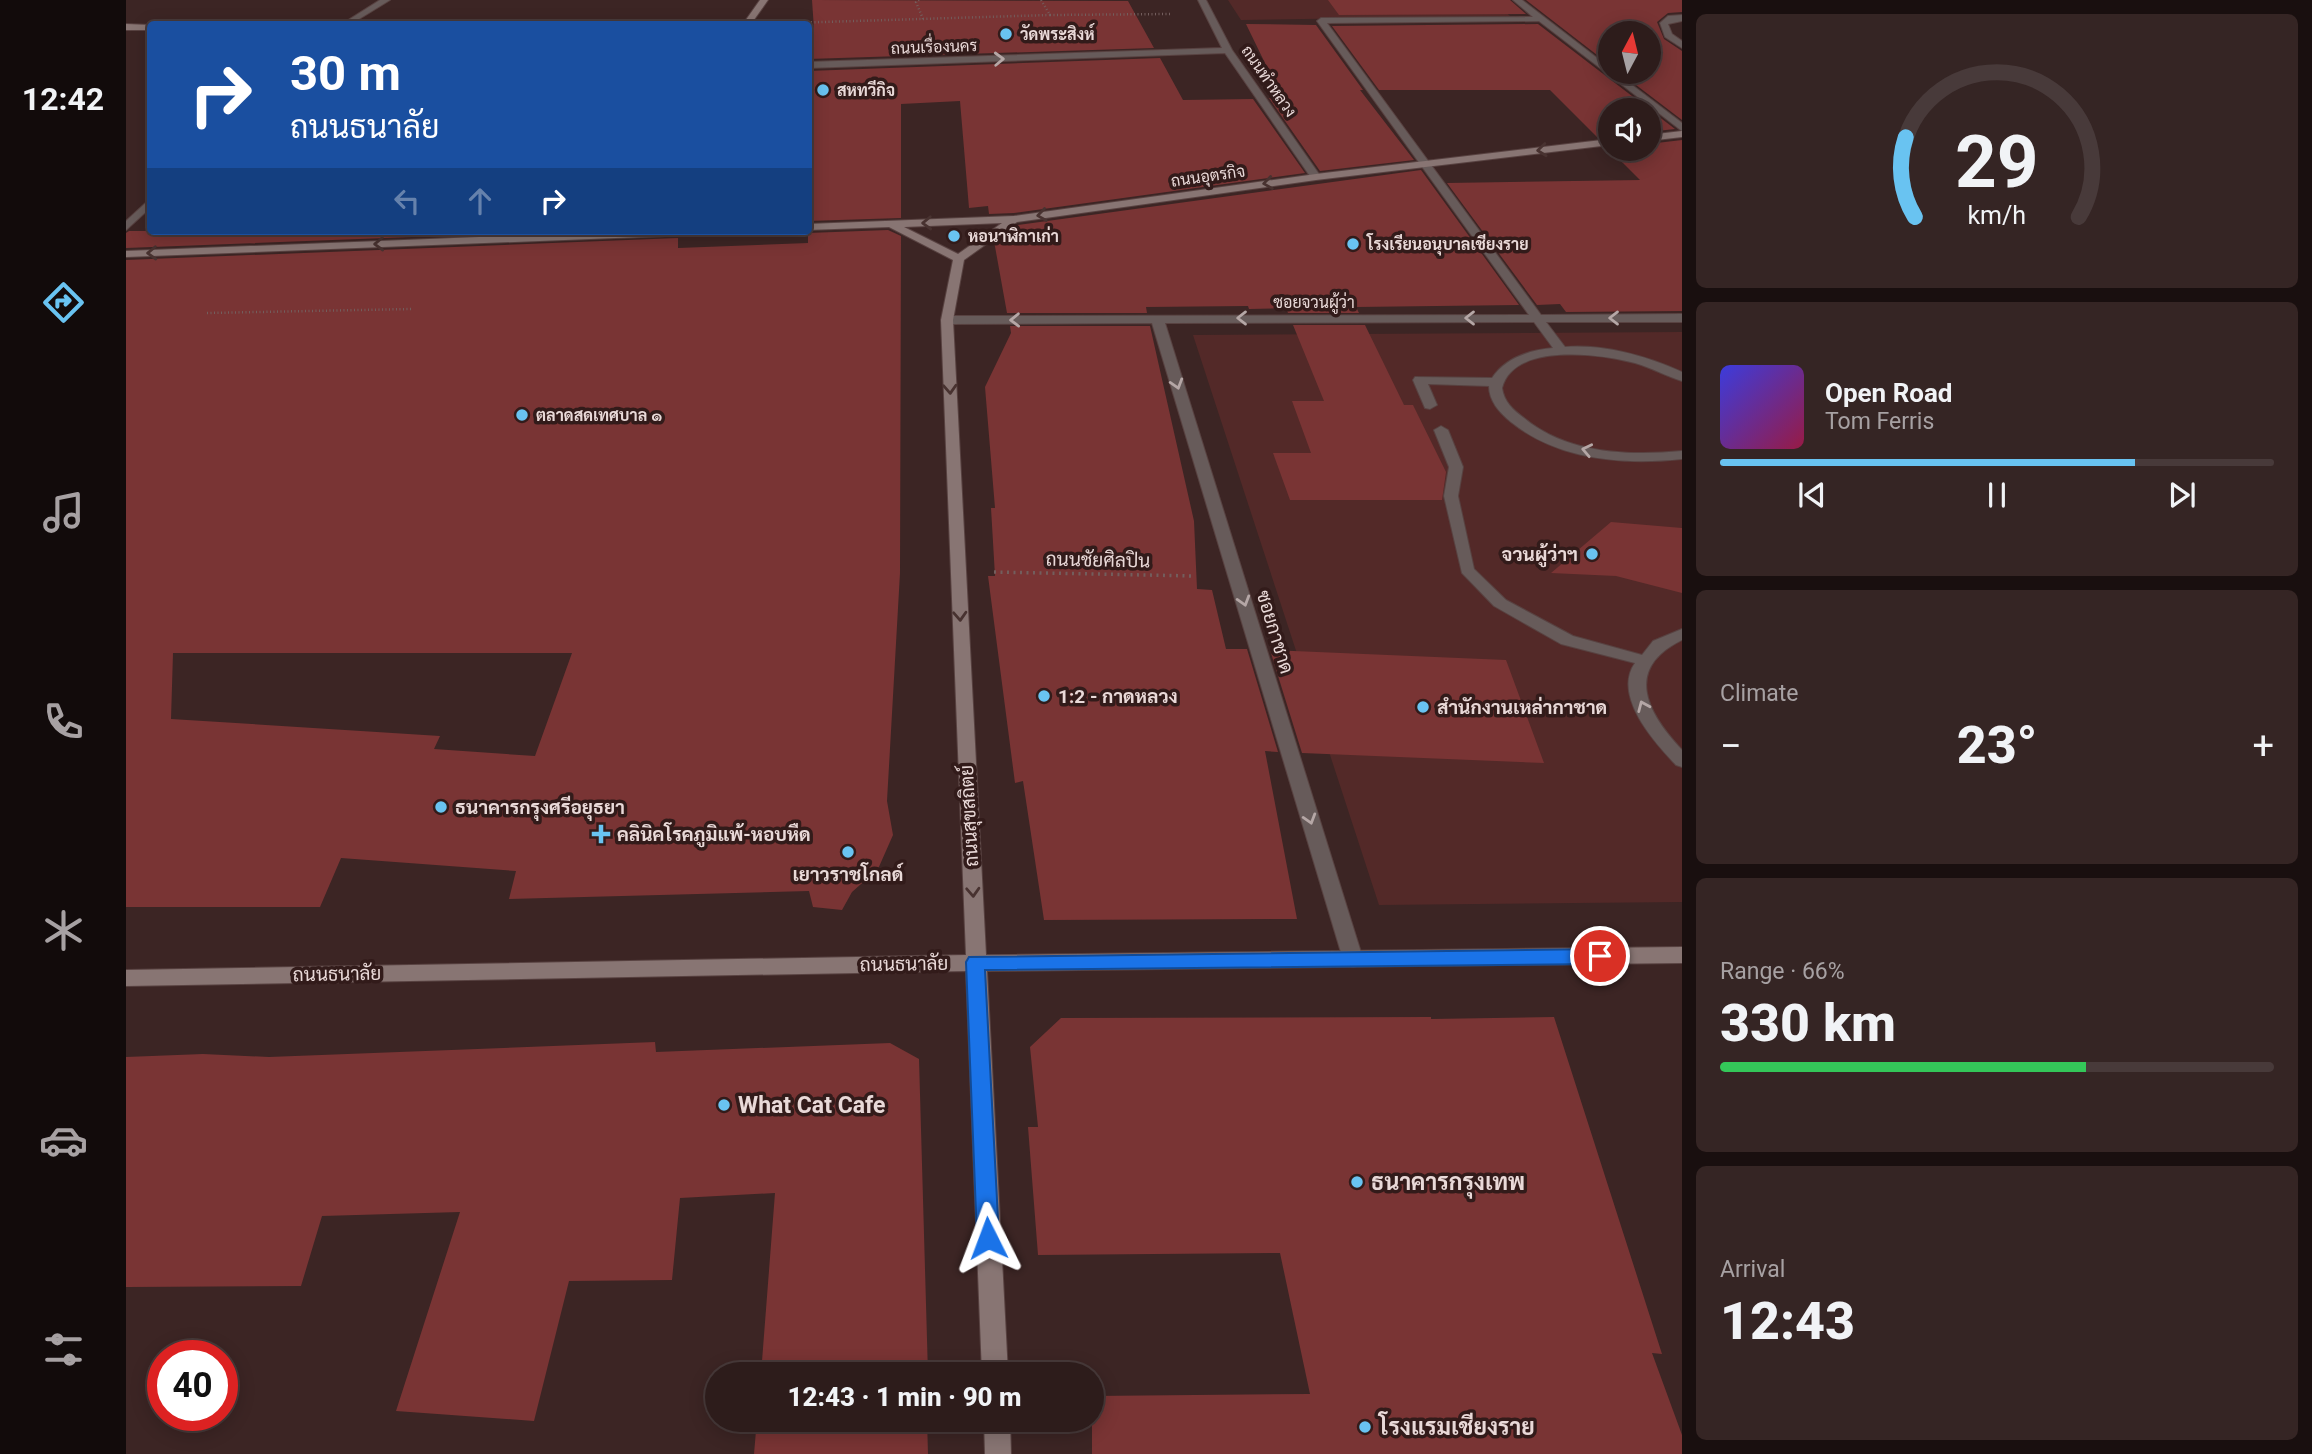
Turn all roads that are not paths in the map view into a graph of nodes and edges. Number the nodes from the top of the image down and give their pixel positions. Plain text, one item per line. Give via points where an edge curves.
1 (386, 0) edge
2 (764, 0) edge
3 (1202, 0) edge
4 (1517, 0) edge
5 (1682, 18) edge
6 (1538, 19) junction
7 (351, 21) edge
8 (749, 21) edge
9 (126, 27) edge
10 (147, 28) edge
11 (1682, 45) edge
12 (1228, 50) junction
13 (812, 65) edge
14 (1682, 128) edge
15 (1682, 134) edge
16 (1661, 136) edge
17 (1598, 143) edge
18 (1426, 163) junction
19 (1315, 177) junction
20 (147, 205) edge
21 (1014, 219) junction
22 (890, 224) junction
23 (126, 227) edge
24 (812, 227) edge
25 (553, 235) edge
26 (126, 254) edge
27 (959, 259) junction
28 (1157, 318) junction
29 (1538, 318) junction
30 (1682, 318) edge
31 (947, 320) junction
32 (1562, 352) junction
33 (1682, 377) edge
34 (1497, 382) junction
35 (1430, 405) dead end
36 (1441, 430) dead end
37 (1682, 455) edge
38 (1682, 635) edge
39 (1646, 660) junction
40 (1682, 761) edge
41 (1682, 955) edge
42 (1353, 959) junction
43 (975, 962) junction
44 (126, 978) edge
45 (994, 1362) edge
46 (997, 1432) edge
47 (998, 1454) edge

1 - 7 street
2 - 8 street
3 - 12 street, ถนนทำหลวง
4 - 6 street
5 - 11 street via 1664,23 1668,35
6 - 14 street
6 - 18 street via 1321,21
9 - 10 street
13 -> 12 street, ถนนเรื่องนคร
12 - 19 street, ถนนทำหลวง
15 - 16 street
17 -> 18 street, ถนนอุตรกิจ
18 - 19 street, ถนนอุตรกิจ
18 - 29 street
19 -> 21 street, ถนนอุตรกิจ
20 - 23 street
21 -> 22 street, ถนนอุตรกิจ
21 - 27 street
22 - 24 street, ถนนอุตรกิจ
22 - 27 street
25 -> 26 street
27 - 31 street, ถนนสุขสถิตย์
29 -> 28 street, ซอยจวนผู้ว่า
28 -> 31 street, ซอยจวนผู้ว่า
28 -> 42 street, ซอยกาชาด
30 -> 29 street, ซอยจวนผู้ว่า
29 - 32 street
31 -> 43 street, ถนนสุขสถิตย์
32 - 33 street via 1610,354 1647,362
32 - 34 street via 1516,361 1500,372
34 - 35 street via 1420,380
37 -> 34 street via 1617,457 1544,437 1500,404
36 - 39 street via 1456,467 1451,496 1467,570 1500,603 1567,640
38 - 39 street via 1659,645
40 -> 39 street via 1652,729 1638,696 1640,668
41 - 42 street, ถนนธนาลัย
42 - 43 street, ถนนธนาลัย
43 - 44 street, ถนนธนาลัย
43 - 45 street, ถนนสุขสถิตย์
46 - 47 street

